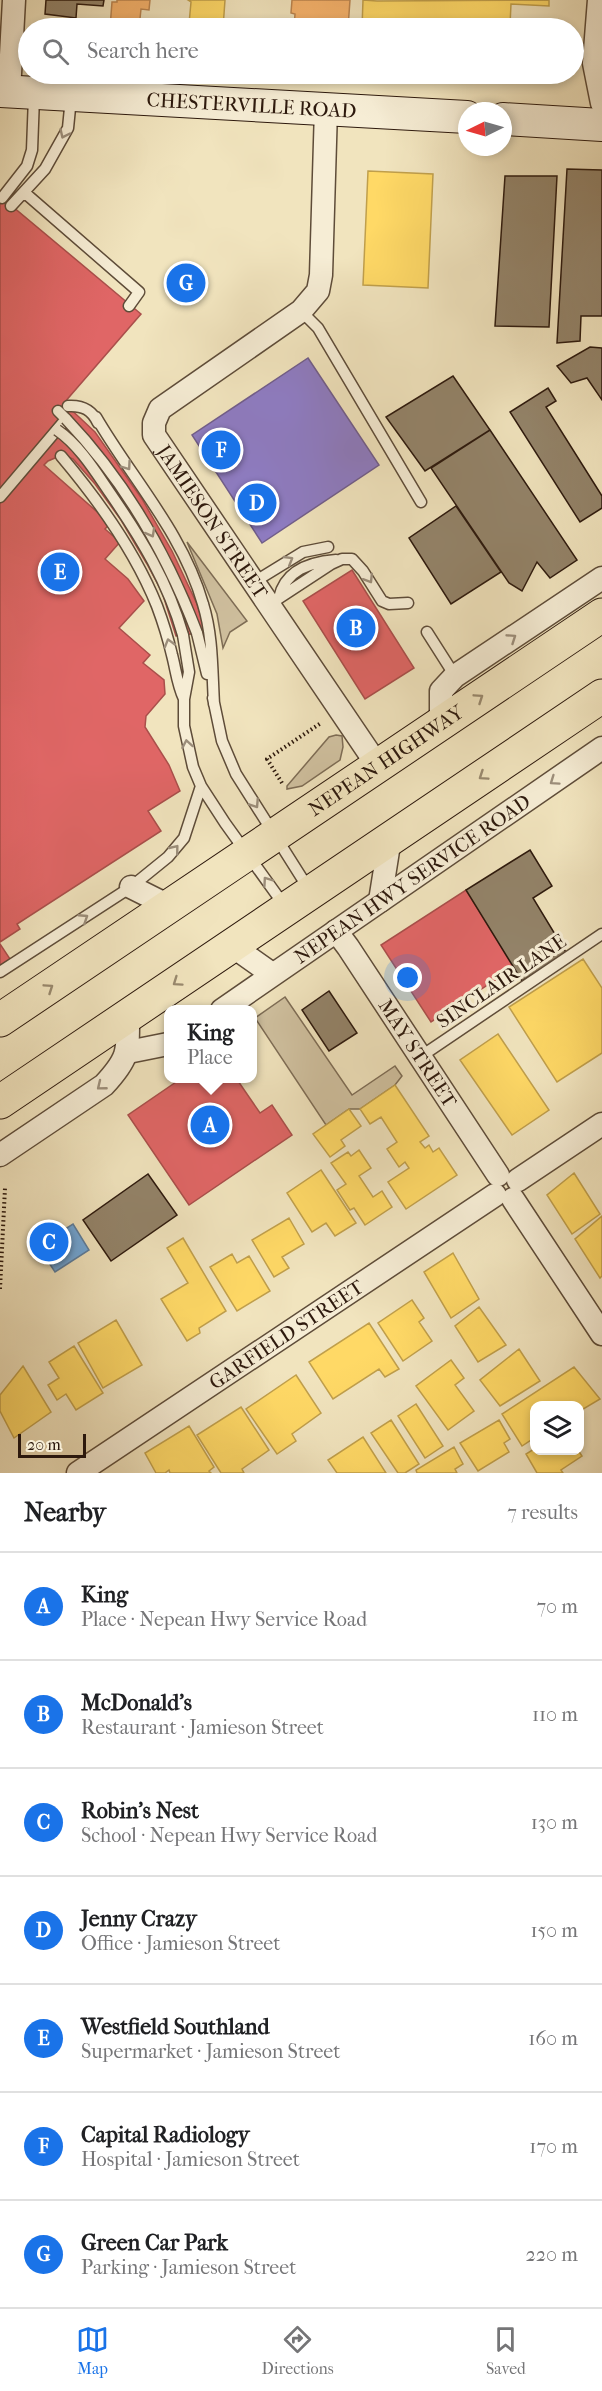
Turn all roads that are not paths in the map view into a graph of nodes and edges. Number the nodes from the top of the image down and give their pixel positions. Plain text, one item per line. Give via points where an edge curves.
1 (14, 0) edge
2 (599, 0) edge
3 (14, 92) edge
4 (71, 95) junction
5 (602, 103) edge
6 (327, 109) junction
7 (458, 116) edge
8 (512, 120) edge
9 (602, 125) edge
10 (25, 193) junction
11 (2, 198) dead end
12 (11, 206) dead end
13 (129, 306) dead end
14 (301, 311) junction
15 (64, 412) junction
16 (96, 417) junction
17 (52, 426) junction
18 (99, 437) dead end
19 (61, 456) dead end
20 (0, 497) edge
21 (421, 502) dead end
22 (328, 547) dead end
23 (602, 578) edge
24 (254, 582) junction
25 (274, 601) junction
26 (408, 603) dead end
27 (602, 615) edge
28 (427, 632) dead end
29 (455, 676) junction
30 (602, 696) edge
31 (184, 699) junction
32 (214, 704) junction
33 (441, 723) junction
34 (602, 748) edge
35 (378, 765) junction
36 (201, 786) junction
37 (275, 835) junction
38 (390, 838) junction
39 (248, 853) junction
40 (131, 887) junction
41 (298, 900) junction
42 (380, 901) junction
43 (169, 906) junction
44 (336, 931) junction
45 (602, 934) edge
46 (231, 945) junction
47 (0, 972) edge
48 (272, 974) junction
49 (229, 1005) edge
50 (128, 1016) junction
51 (0, 1020) edge
52 (164, 1046) edge
53 (128, 1052) junction
54 (420, 1057) junction
55 (0, 1102) edge
56 (602, 1124) edge
57 (0, 1155) edge
58 (506, 1187) junction
59 (602, 1334) edge
60 (78, 1473) edge

1 - 3 street
2 - 5 street via 594,63
3 - 4 main road, CHESTERVILLE ROAD
3 - 11 lane via 32,150 27,166
4 - 6 main road, CHESTERVILLE ROAD
4 -> 10 lane via 68,128 45,169
6 - 7 main road, CHESTERVILLE ROAD
6 - 14 street, JAMIESON STREET via 321,274 318,291
8 - 9 main road
10 - 12 lane
10 - 13 lane via 139,292
14 - 21 lane via 318,328
14 - 24 street, JAMIESON STREET via 160,409 154,423 154,435 167,457
15 - 16 lane via 80,405
15 - 17 lane
15 -> 32 lane, bridge via 147,526 182,594
16 - 18 lane
16 -> 32 lane via 169,528 196,582 209,629
17 - 20 lane
17 - 31 lane, bridge via 95,472 145,546 167,587 183,635 189,672
31 -> 19 lane via 148,586 110,519
24 -> 22 lane via 303,552
29 -> 23 street
24 - 25 street, JAMIESON STREET
25 -> 26 lane via 331,564 352,559 382,601
25 - 35 street, JAMIESON STREET
33 -> 27 highway, NEPEAN HIGHWAY
28 - 29 lane
29 - 33 street via 441,691
30 -> 38 highway
36 -> 31 lane via 188,751
32 -> 37 lane via 228,759
33 - 35 highway, NEPEAN HIGHWAY
34 -> 42 street, NEPEAN HWY SERVICE ROAD
35 - 37 highway, NEPEAN HIGHWAY
36 - 39 lane
40 -> 36 lane via 168,857 184,838
37 - 39 highway, NEPEAN HIGHWAY
37 - 41 lane
38 - 41 highway
38 - 42 street
41 -> 39 lane
39 - 43 highway, NEPEAN HIGHWAY
40 - 43 street
47 -> 40 lane
41 - 46 highway
42 - 44 street, NEPEAN HWY SERVICE ROAD
51 -> 43 highway, NEPEAN HIGHWAY
44 - 48 street, NEPEAN HWY SERVICE ROAD
44 - 54 street, MAY STREET
45 - 54 lane, SINCLAIR LANE
46 - 48 street
46 -> 50 highway
48 - 49 street, NEPEAN HWY SERVICE ROAD
50 - 53 street
50 - 55 highway
52 - 53 street
53 -> 57 street via 104,1085
54 - 58 street, MAY STREET
56 - 58 street, GARFIELD STREET
58 - 59 street, MAY STREET
58 - 60 street, GARFIELD STREET

